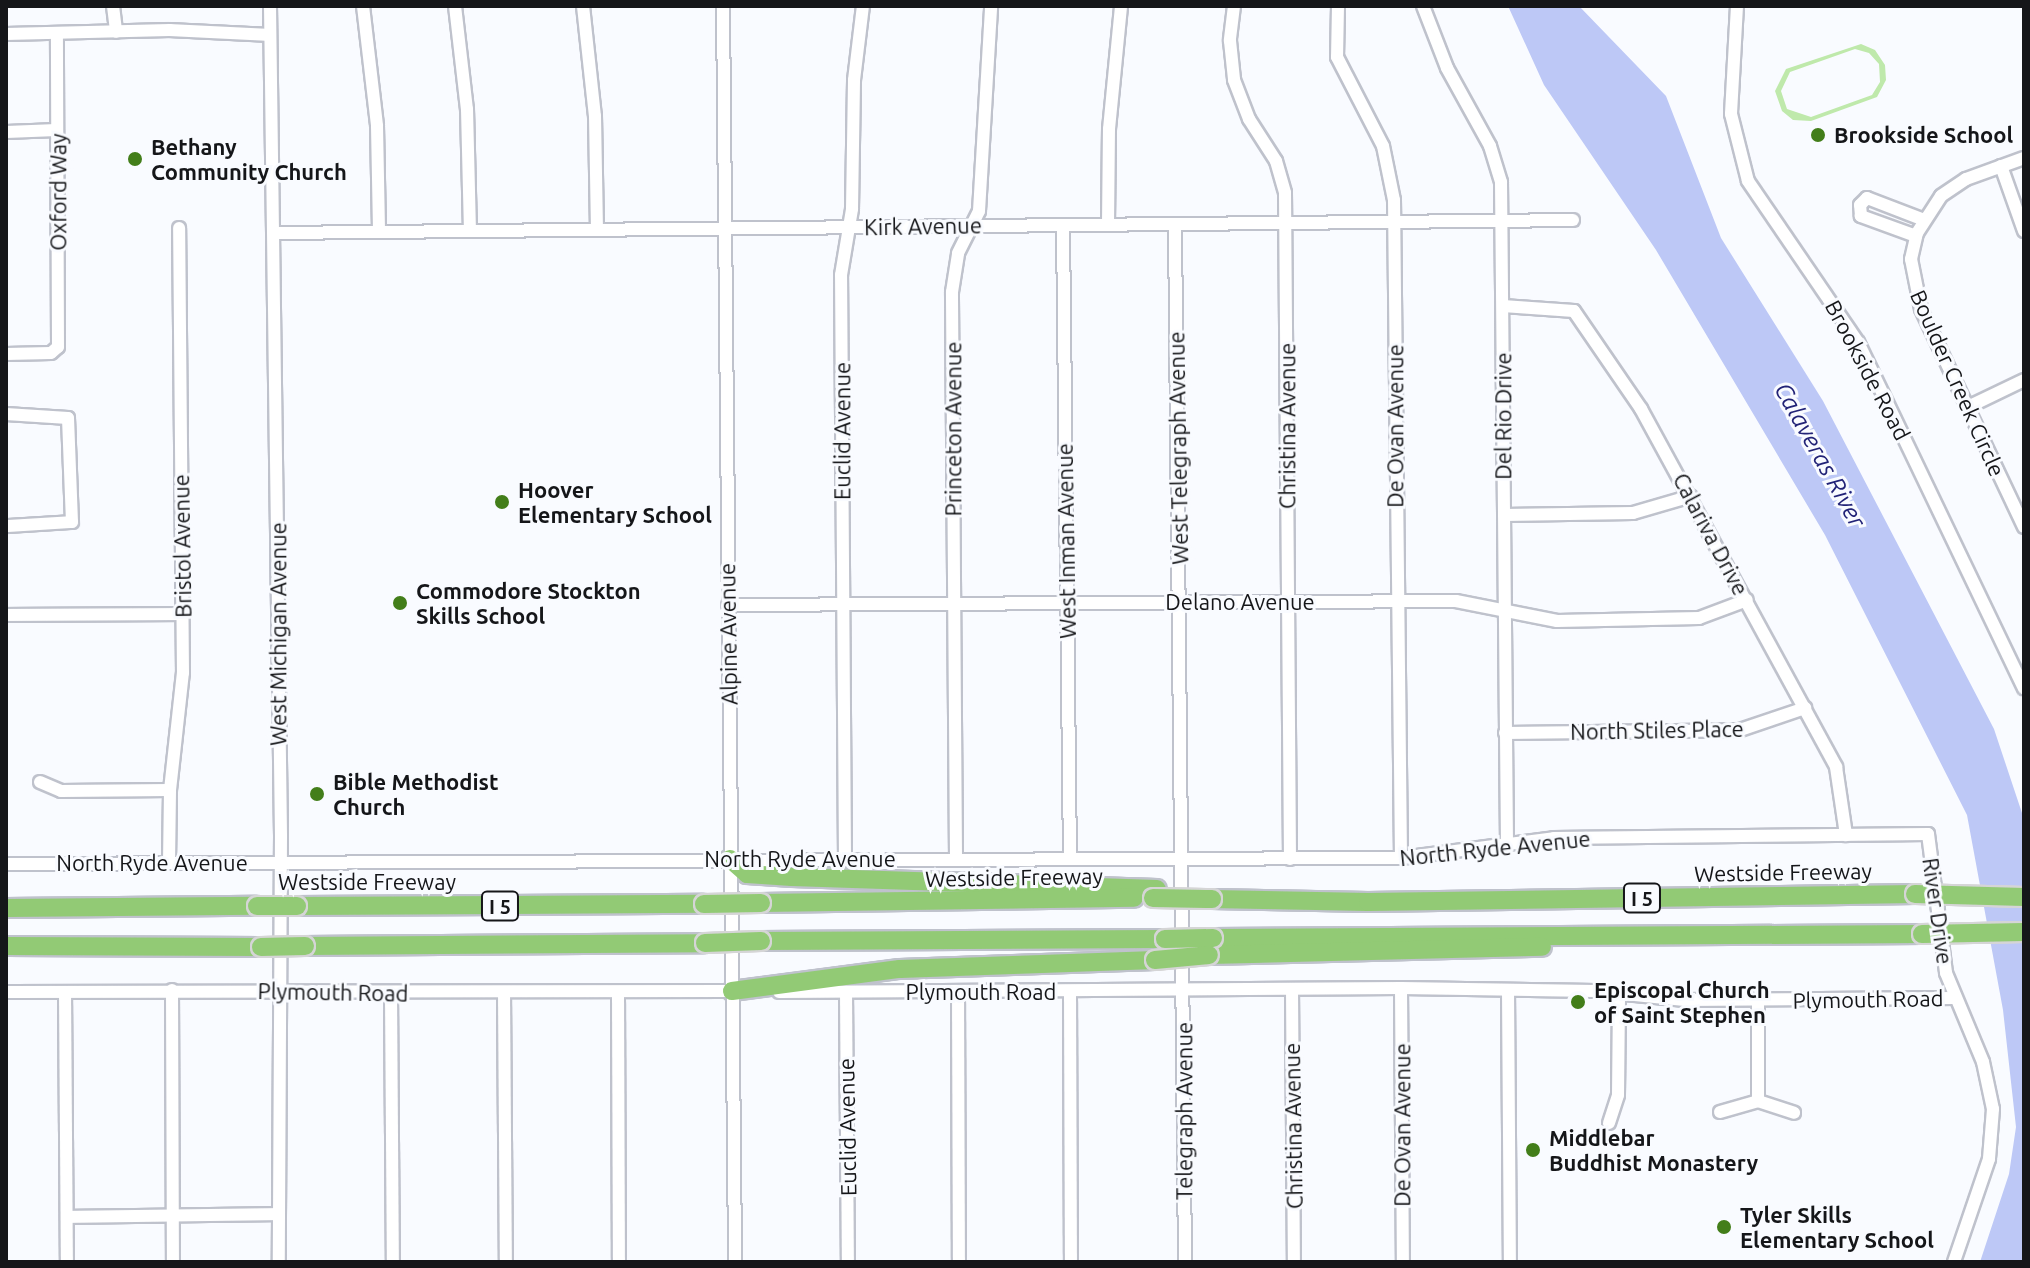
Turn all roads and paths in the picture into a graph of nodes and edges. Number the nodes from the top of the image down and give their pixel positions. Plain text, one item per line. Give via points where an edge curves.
1 (113, 6) edge
2 (270, 6) edge
3 (363, 6) edge
4 (455, 6) edge
5 (583, 6) edge
6 (723, 6) edge
7 (863, 6) edge
8 (991, 6) edge
9 (1121, 6) edge
10 (1234, 6) edge
11 (1338, 6) edge
12 (1423, 6) edge
13 (1737, 6) edge
14 (116, 32) junction
15 (6, 34) edge
16 (57, 34) junction
17 (270, 35) junction
18 (57, 130) junction
19 (6, 132) edge
20 (2024, 158) edge
21 (2001, 166) junction
22 (1573, 220) dead end
23 (1924, 220) junction
24 (1503, 221) junction
25 (1394, 222) junction
26 (1286, 223) junction
27 (1108, 224) junction
28 (1175, 224) junction
29 (1063, 225) junction
30 (972, 226) junction
31 (847, 227) junction
32 (179, 228) dead end
33 (725, 229) junction
34 (597, 230) junction
35 (470, 231) junction
36 (2024, 231) edge
37 (379, 232) junction
38 (274, 233) junction
39 (1916, 236) junction
40 (1503, 306) junction
41 (6, 354) edge
42 (2024, 380) edge
43 (1968, 407) junction
44 (6, 414) edge
45 (1691, 496) junction
46 (2020, 506) edge
47 (1504, 515) junction
48 (6, 526) edge
49 (2024, 527) edge
50 (1747, 600) junction
51 (1396, 601) junction
52 (1288, 602) junction
53 (954, 603) junction
54 (1067, 603) junction
55 (1180, 603) junction
56 (843, 604) junction
57 (728, 605) junction
58 (1505, 611) junction
59 (181, 614) junction
60 (6, 615) edge
61 (2024, 688) edge
62 (1805, 708) junction
63 (1505, 733) junction
64 (40, 782) dead end
65 (170, 790) junction
66 (1928, 834) joint
67 (1846, 835) junction
68 (1507, 844) junction
69 (956, 857) junction
70 (1070, 857) junction
71 (1181, 857) junction
72 (845, 858) junction
73 (1401, 858) junction
74 (730, 859) junction
75 (1290, 859) junction
76 (279, 862) junction
77 (169, 863) junction
78 (6, 864) edge
79 (1155, 893) junction
80 (2024, 897) edge
81 (6, 908) edge
82 (2024, 932) edge
83 (6, 946) edge
84 (1211, 946) junction
85 (1184, 960) joint
86 (1401, 988) junction
87 (1292, 989) junction
88 (172, 990) junction
89 (1184, 990) junction
90 (1508, 990) junction
91 (278, 991) junction
92 (732, 991) junction
93 (6, 992) edge
94 (65, 992) junction
95 (846, 992) junction
96 (1070, 992) junction
97 (504, 993) junction
98 (618, 993) junction
99 (958, 993) junction
100 (391, 994) junction
101 (1619, 994) junction
102 (1955, 998) junction
103 (1758, 1001) junction
104 (1758, 1101) junction
105 (1720, 1112) dead end
106 (1794, 1113) dead end
107 (1609, 1123) dead end
108 (278, 1214) junction
109 (173, 1216) junction
110 (67, 1217) junction
111 (67, 1262) edge
112 (173, 1262) edge
113 (279, 1262) edge
114 (393, 1262) edge
115 (506, 1262) edge
116 (619, 1262) edge
117 (735, 1262) edge
118 (848, 1262) edge
119 (959, 1262) edge
120 (1071, 1262) edge
121 (1185, 1262) edge
122 (1294, 1262) edge
123 (1403, 1262) edge
124 (1510, 1262) edge
125 (1954, 1262) edge

1 - 14 street
2 - 17 street, West Michigan Avenue
3 - 37 street via 377,126
4 - 35 street via 467,109
5 - 34 street via 595,116
6 - 33 street, Alpine Avenue
7 - 31 street, Euclid Avenue
8 - 30 street, Princeton Avenue via 979,211
9 - 27 street via 1110,114
10 - 26 street, Christina Avenue via 1234,80 1249,119 1280,172
11 - 25 street, De Ovan Avenue via 1337,57 1383,146
12 - 24 street, Del Rio Drive via 1447,68 1490,146 1501,182
13 - 61 street, Brookside Road via 1731,114 1748,181 1868,360
14 - 16 street
14 - 17 street
15 - 16 street
16 - 18 street, Oxford Way
17 - 38 street, West Michigan Avenue
18 - 19 street
18 - 41 street, Oxford Way via 56,350
20 - 21 street, Boulder Creek Circle
21 - 23 street, Boulder Creek Circle via 1949,189
21 - 36 street
22 - 24 street, Kirk Avenue
23 - 39 street, Boulder Creek Circle
23 - 39 street via 1867,198 1860,205 1861,216
24 - 25 street, Kirk Avenue
24 - 40 street, Del Rio Drive
25 - 26 street, Kirk Avenue
25 - 51 street, De Ovan Avenue
26 - 28 street, Kirk Avenue
26 - 52 street, Christina Avenue
27 - 28 street, Kirk Avenue
27 - 29 street, Kirk Avenue
28 - 55 street, West Telegraph Avenue
29 - 30 street, Kirk Avenue
29 - 54 street, West Inman Avenue
30 - 31 street, Kirk Avenue
30 - 53 street, Princeton Avenue via 958,253 953,283
31 - 33 street, Kirk Avenue
31 - 56 street, Euclid Avenue via 841,275
32 - 59 street, Bristol Avenue
33 - 34 street, Kirk Avenue
33 - 57 street, Alpine Avenue
34 - 35 street, Kirk Avenue
35 - 37 street, Kirk Avenue
37 - 38 street, Kirk Avenue
38 - 76 street, West Michigan Avenue
39 - 43 street, Boulder Creek Circle via 1911,259 1915,293
40 - 45 street, Calariva Drive via 1574,311 1641,409
40 - 47 street, Del Rio Drive
42 - 43 street
43 - 46 street, Boulder Creek Circle
44 - 48 street via 68,418 72,509 72,525
45 - 47 street via 1633,513
45 - 50 street, Calariva Drive
46 - 49 street, Boulder Creek Circle
47 - 58 street, Del Rio Drive
50 - 58 street, Delano Avenue via 1688,619 1557,621
50 - 62 street, Calariva Drive
51 - 52 street, Delano Avenue
51 - 58 street, Delano Avenue via 1456,601
51 - 73 street, De Ovan Avenue
52 - 55 street, Delano Avenue
52 - 75 street, Christina Avenue
53 - 54 street, Delano Avenue
53 - 56 street, Delano Avenue
53 - 69 street, Princeton Avenue
54 - 55 street, Delano Avenue
54 - 70 street, West Inman Avenue
55 - 71 street, West Telegraph Avenue
56 - 57 street, Delano Avenue
56 - 72 street, Euclid Avenue
57 - 74 street, Alpine Avenue
58 - 63 street, Del Rio Drive
59 - 60 street
59 - 65 street, Bristol Avenue via 183,673
62 - 63 street, North Stiles Place via 1740,730
62 - 67 street, Calariva Drive via 1836,767
63 - 68 street, Del Rio Drive
64 - 65 street via 61,791
65 - 77 street, Bristol Avenue
66 - 67 street, North Ryde Avenue
66 - 102 street, River Drive via 1946,973
67 - 68 street, North Ryde Avenue via 1617,836
68 - 73 street, North Ryde Avenue via 1474,853
69 - 70 street, North Ryde Avenue
69 - 72 street, North Ryde Avenue
70 - 71 street, North Ryde Avenue
71 - 75 street, North Ryde Avenue
71 - 85 street, West Telegraph Avenue
72 - 74 street, North Ryde Avenue
73 - 75 street, North Ryde Avenue
74 - 76 street, North Ryde Avenue
74 - 79 highway via 747,874
74 - 92 street, Alpine Avenue
76 - 77 street, North Ryde Avenue
76 - 91 street, West Michigan Avenue
77 - 78 street, North Ryde Avenue
79 - 80 highway, Westside Freeway / I 5, bridge via 1306,892 1368,902
79 - 81 highway, Westside Freeway / I 5, bridge via 704,904
82 - 84 highway, bridge via 1747,934 1480,951
83 - 84 highway, I 5, bridge via 1165,939
84 - 92 highway, bridge via 1155,960 900,969
85 - 89 street, Telegraph Avenue
86 - 87 street, Plymouth Road
86 - 90 street, Plymouth Road
86 - 123 street, De Ovan Avenue
87 - 89 street, Plymouth Road
87 - 122 street, Christina Avenue
88 - 91 street, Plymouth Road
88 - 94 street, Plymouth Road
88 - 109 street
89 - 96 street, Plymouth Road
89 - 121 street, Telegraph Avenue
90 - 101 street, Plymouth Road
90 - 124 street
91 - 100 street, Plymouth Road
91 - 108 street, West Michigan Avenue
92 - 95 street, Plymouth Road
92 - 98 street, Plymouth Road
92 - 117 street, Alpine Avenue
93 - 94 street, Plymouth Road
94 - 110 street
95 - 99 street, Plymouth Road
95 - 118 street, Euclid Avenue
96 - 99 street, Plymouth Road
96 - 120 street
97 - 98 street, Plymouth Road
97 - 100 street, Plymouth Road
97 - 115 street
98 - 116 street
99 - 119 street
100 - 114 street
101 - 103 street, Plymouth Road
101 - 107 street via 1618,1095
102 - 103 street, Plymouth Road
102 - 125 street, River Drive via 1983,1062 1994,1123 1989,1159
103 - 104 street
104 - 105 street
104 - 106 street
108 - 109 street
108 - 113 street, West Michigan Avenue
109 - 110 street
109 - 112 street
110 - 111 street

